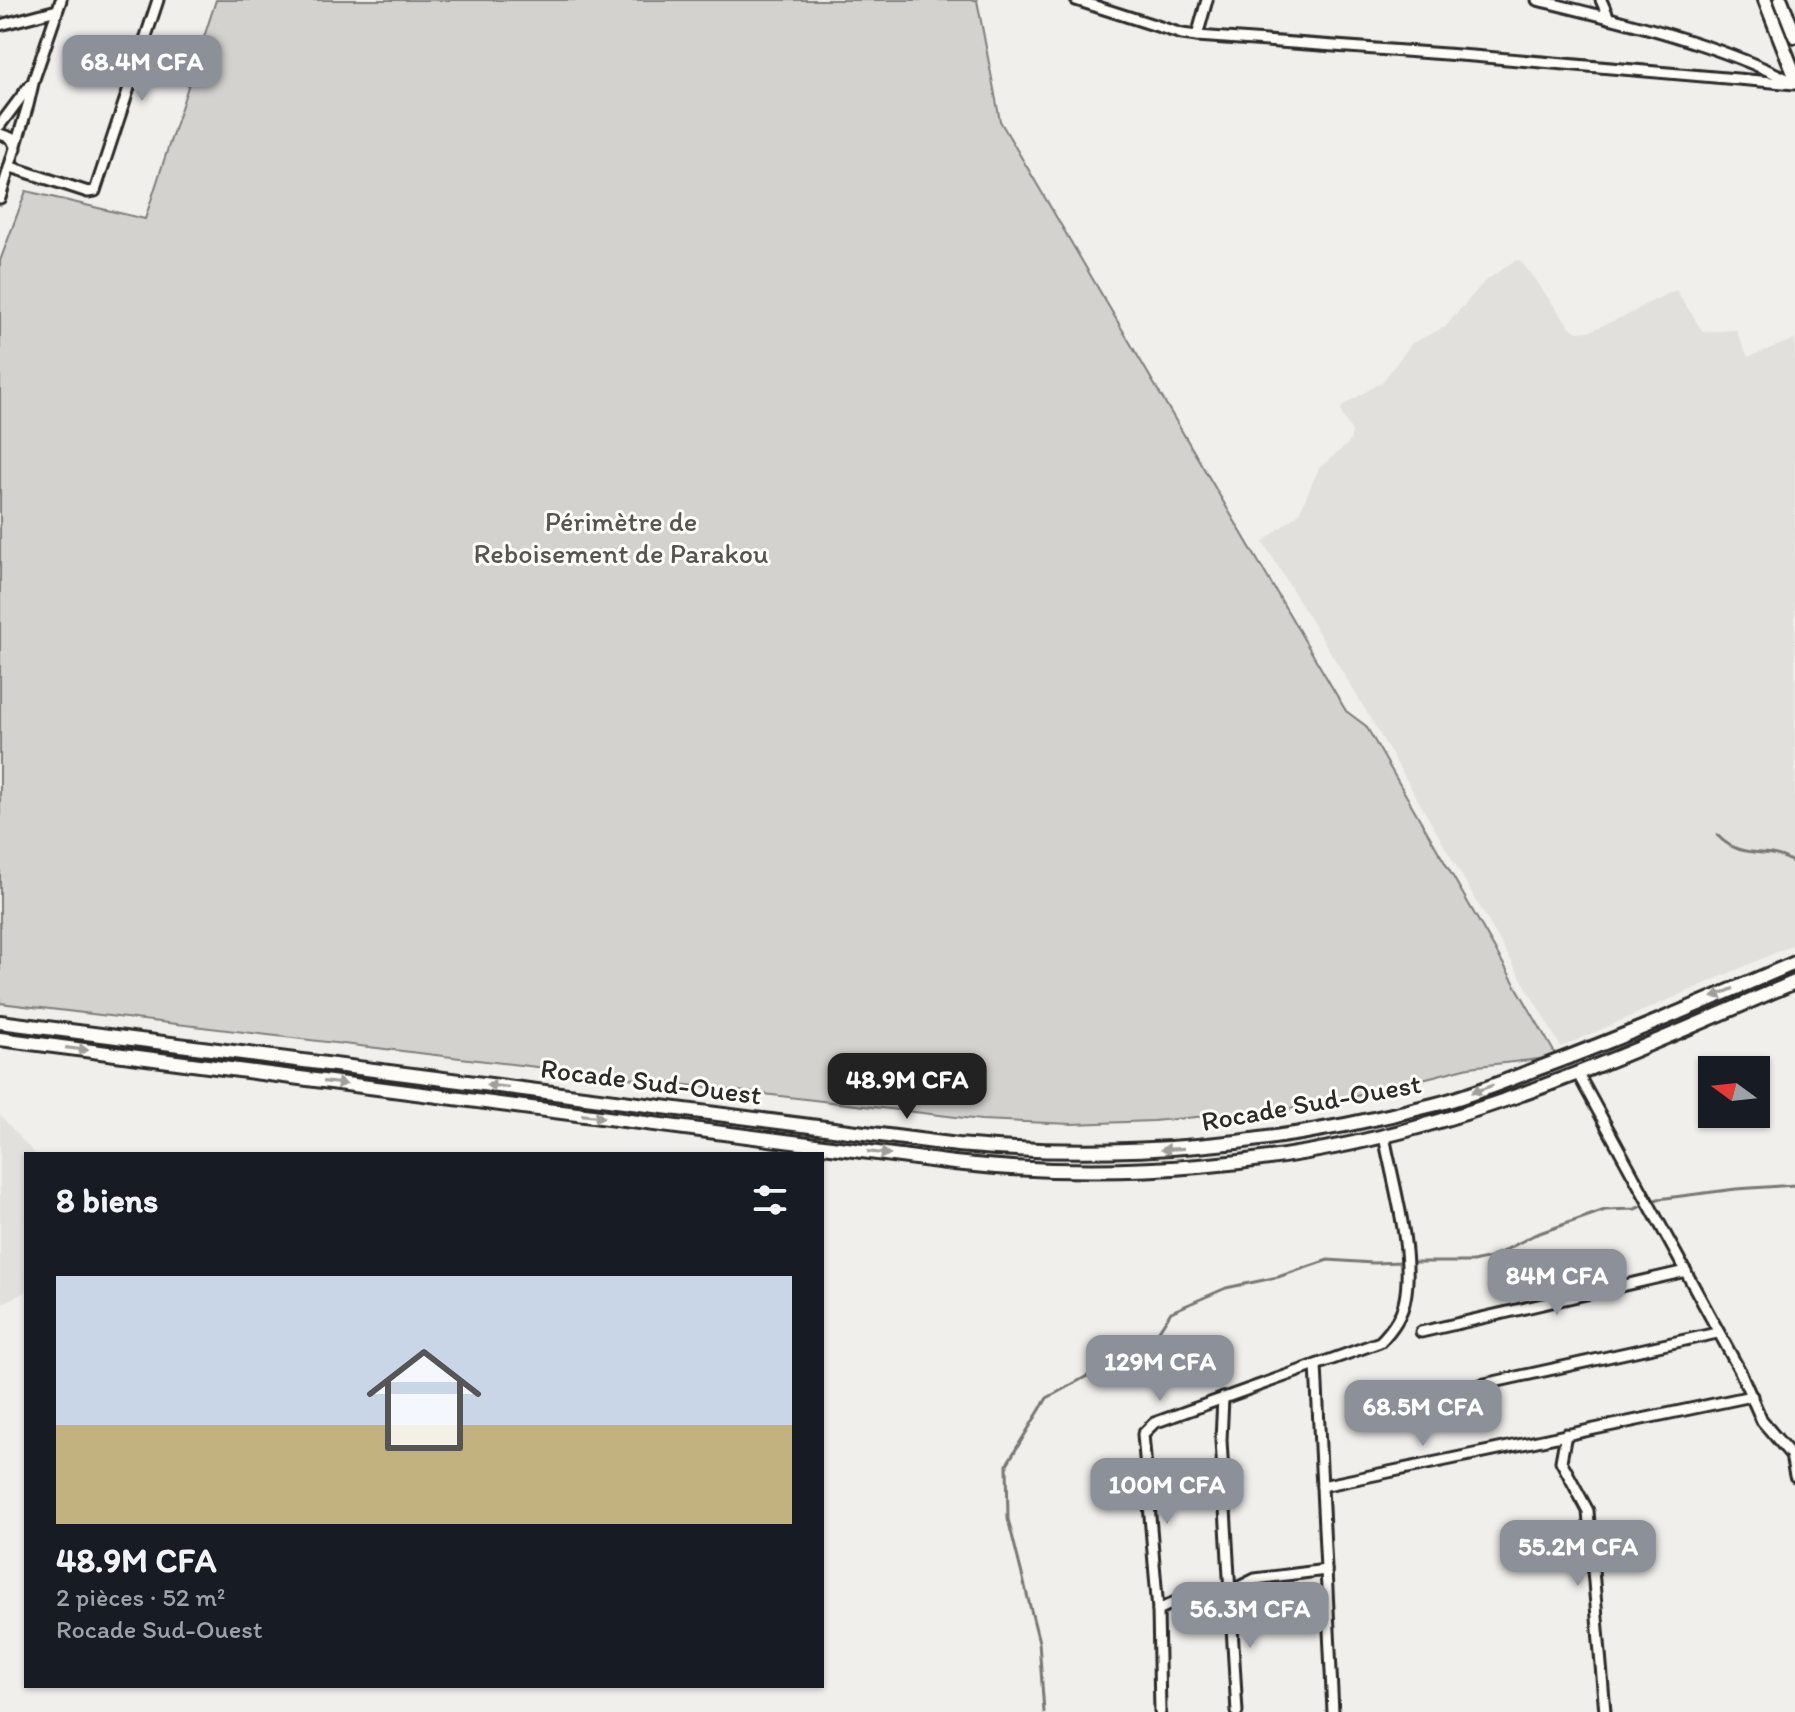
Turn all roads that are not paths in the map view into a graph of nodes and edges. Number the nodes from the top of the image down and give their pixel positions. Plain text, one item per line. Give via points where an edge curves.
1 (158, 0) edge
2 (1076, 0) edge
3 (1114, 0) edge
4 (1207, 0) edge
5 (1537, 0) edge
6 (1601, 0) edge
7 (1765, 0) edge
8 (1781, 0) edge
9 (59, 5) edge
10 (1788, 7) edge
11 (1110, 11) junction
12 (1609, 18) junction
13 (0, 25) edge
14 (1197, 36) junction
15 (1795, 36) edge
16 (1795, 76) edge
17 (34, 79) junction
18 (1795, 84) edge
19 (0, 125) edge
20 (0, 134) edge
21 (16, 148) junction
22 (6, 172) edge
23 (0, 198) edge
24 (1795, 963) edge
25 (1795, 982) edge
26 (0, 1022) edge
27 (0, 1039) edge
28 (1578, 1074) junction
29 (1384, 1136) junction
30 (1686, 1271) junction
31 (1421, 1332) dead end
32 (1717, 1333) junction
33 (1316, 1365) junction
34 (1480, 1385) dead end
35 (1752, 1396) junction
36 (1223, 1398) junction
37 (1566, 1434) junction
38 (1793, 1454) edge
39 (1795, 1476) edge
40 (1322, 1486) junction
41 (1326, 1570) junction
42 (1230, 1591) junction
43 (1158, 1610) junction
44 (1160, 1712) edge
45 (1237, 1712) edge
46 (1333, 1712) edge
47 (1605, 1712) edge

1 - 22 street via 95,191
2 - 11 street
3 - 11 street
4 - 14 street
5 - 12 street
6 - 12 street
7 - 16 main road
8 - 10 main road
9 - 13 street
9 - 17 street
10 - 15 main road
11 - 14 street
12 - 18 street via 1735,56
14 - 18 street
17 - 19 street
17 - 21 street
20 - 21 street via 11,138
21 - 22 street
22 - 23 street
24 -> 26 main road, Rocade Sud-Ouest via 1627,1034 1435,1105 1264,1140 1105,1153 958,1145
25 - 28 main road, Rocade Sud-Ouest
27 -> 29 main road, Rocade Sud-Ouest via 993,1167 1166,1168 1281,1156
28 - 29 main road, Rocade Sud-Ouest
28 - 30 street
29 - 33 street via 1405,1250 1405,1300 1392,1330 1380,1342
30 - 31 street
30 - 32 street
32 - 34 street
32 - 35 street
33 - 36 street
33 - 40 street
35 - 37 street
35 - 38 street via 1762,1421
36 - 42 street
36 - 43 street via 1154,1423 1143,1434
37 - 40 street
37 - 47 street via 1561,1461 1588,1511
38 - 39 street
40 - 41 street
41 - 42 street via 1255,1579
41 - 46 street
42 - 43 street via 1217,1598 1184,1598
42 - 45 street
43 - 44 street

